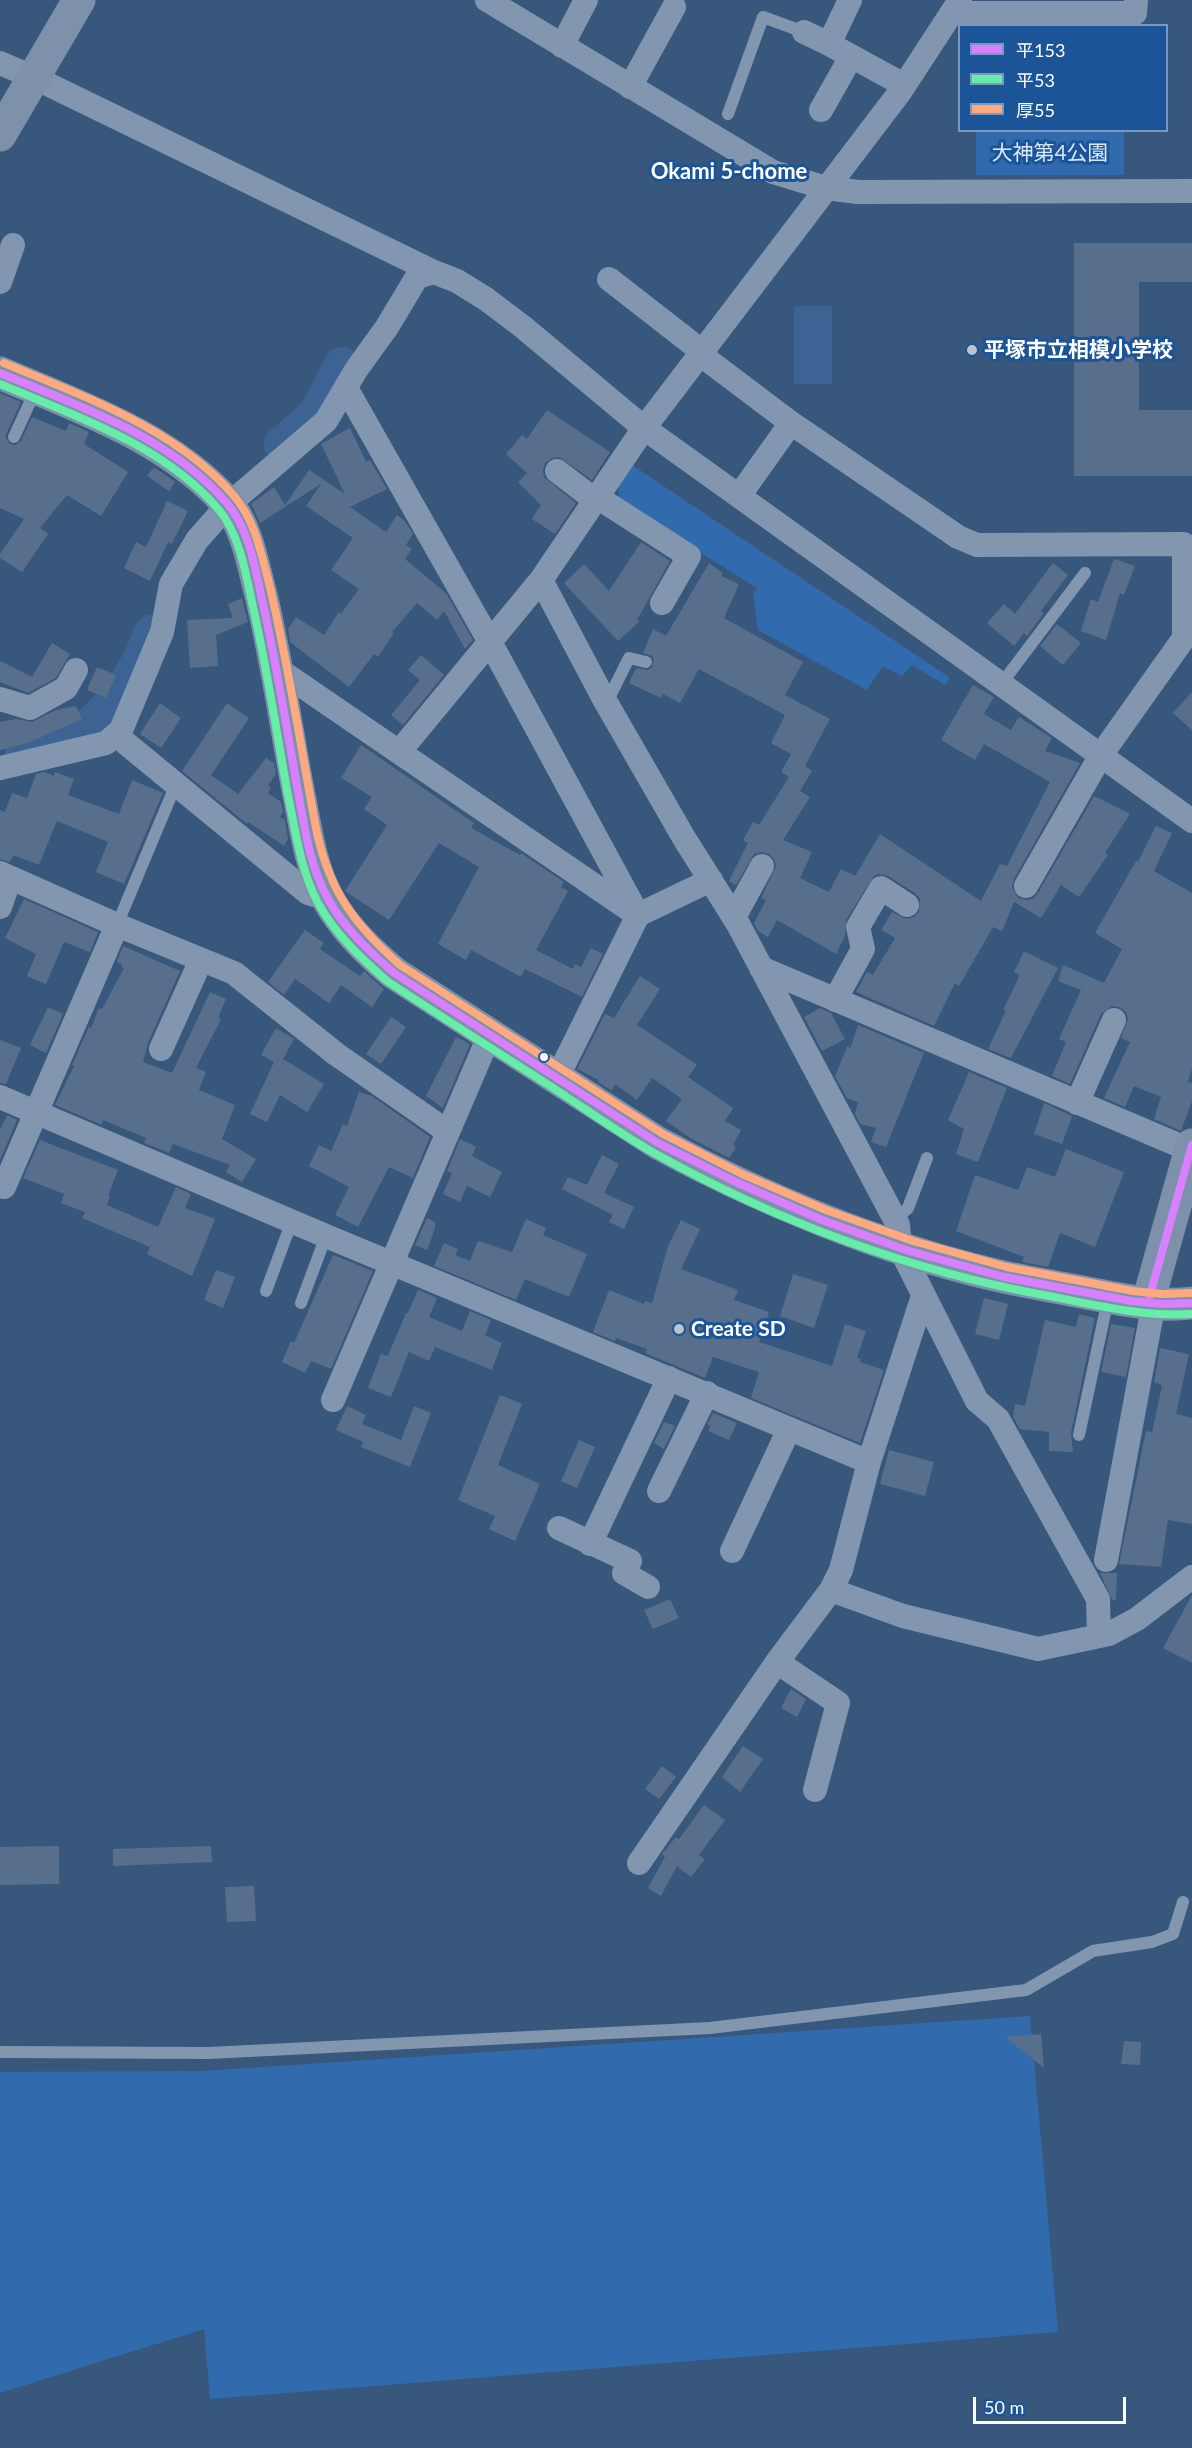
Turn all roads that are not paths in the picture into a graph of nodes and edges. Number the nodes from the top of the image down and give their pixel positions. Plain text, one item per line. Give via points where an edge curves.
1 (79, 0) edge
2 (487, 0) edge
3 (586, 0) edge
4 (1136, 0) edge
5 (846, 1) edge
6 (956, 7) edge
7 (674, 8) dead end
8 (804, 32) joint
9 (829, 44) junction
10 (562, 46) junction
11 (850, 57) junction
12 (0, 63) edge
13 (33, 77) junction
14 (904, 85) junction
15 (630, 87) junction
16 (821, 110) dead end
17 (728, 114) dead end
18 (0, 135) edge
19 (826, 188) junction
20 (1192, 191) edge
21 (13, 245) dead end
22 (434, 272) junction
23 (8, 279) edge
24 (615, 292) dead end
25 (703, 354) junction
26 (0, 373) edge
27 (346, 388) junction
28 (36, 389) junction
29 (791, 423) junction
30 (644, 428) junction
31 (14, 437) dead end
32 (557, 471) dead end
33 (739, 496) junction
34 (596, 498) junction
35 (228, 505) junction
36 (1085, 573) dead end
37 (542, 580) junction
38 (662, 603) dead end
39 (490, 642) junction
40 (646, 662) dead end
41 (276, 668) junction
42 (1002, 683) junction
43 (75, 685) dead end
44 (0, 699) edge
45 (605, 701) junction
46 (116, 735) junction
47 (399, 752) junction
48 (1101, 755) junction
49 (0, 768) edge
50 (176, 784) junction
51 (1192, 821) edge
52 (762, 866) dead end
53 (5, 876) edge
54 (711, 880) junction
55 (1026, 886) dead end
56 (328, 899) junction
57 (907, 905) dead end
58 (0, 907) edge
59 (731, 914) junction
60 (638, 915) junction
61 (117, 925) junction
62 (201, 960) junction
63 (761, 968) junction
64 (835, 1000) junction
65 (1114, 1020) dead end
66 (490, 1034) junction
67 (161, 1049) dead end
68 (557, 1078) junction
69 (0, 1097) edge
70 (1077, 1103) junction
71 (36, 1112) junction
72 (448, 1132) junction
73 (1191, 1148) edge
74 (927, 1158) dead end
75 (1, 1190) edge
76 (292, 1221) junction
77 (897, 1234) junction
78 (326, 1236) junction
79 (391, 1263) junction
80 (266, 1292) dead end
81 (923, 1296) junction
82 (1109, 1297) junction
83 (1148, 1302) junction
84 (300, 1303) dead end
85 (1192, 1303) edge
86 (669, 1378) junction
87 (707, 1393) junction
88 (333, 1400) dead end
89 (789, 1429) junction
90 (1078, 1435) dead end
91 (869, 1462) junction
92 (659, 1491) dead end
93 (559, 1528) dead end
94 (743, 1540) dead end
95 (590, 1544) junction
96 (1106, 1560) dead end
97 (1192, 1577) edge
98 (648, 1587) dead end
99 (831, 1590) junction
100 (1099, 1636) junction
101 (777, 1662) junction
102 (826, 1777) dead end
103 (639, 1863) dead end
104 (1183, 1902) dead end
105 (0, 2052) edge

1 - 13 street
2 - 10 street
3 - 10 street
4 - 6 street via 1136,13
5 - 9 street
6 - 14 street
7 - 15 street
8 - 9 street
8 - 17 lane via 763,17
9 - 11 street
10 - 15 street
11 - 14 street
11 - 16 street
12 - 13 street
13 - 18 street
13 - 22 street
14 - 19 street
15 - 19 street via 772,172
19 - 20 street via 858,192
19 - 25 street
21 - 23 street
22 - 27 street via 417,277
22 - 30 street via 457,281 524,327
24 - 25 street
25 - 29 street
25 - 30 street
26 - 28 street
27 - 35 street via 326,421
27 - 39 street
28 - 31 lane
28 - 35 street via 168,452
29 - 33 street
29 - 48 street via 958,537 976,545 1184,544 1184,638
30 - 33 street
30 - 34 street
32 - 34 street
33 - 42 street
34 - 37 street
34 - 38 street via 689,556
35 - 41 street via 242,530 254,570
35 - 46 street via 197,540 171,584 162,632
36 - 42 lane
37 - 39 street
37 - 45 street
39 - 47 street
39 - 60 street
40 - 45 lane via 629,658
41 - 47 street
41 - 56 street via 308,837 318,878
42 - 48 street
43 - 44 street via 30,708
45 - 54 street
46 - 49 street via 106,743
46 - 50 street
47 - 60 street
48 - 51 street
48 - 55 street
50 - 56 street via 308,893
50 - 61 lane
52 - 59 street via 738,910
53 - 58 street
53 - 61 street
54 - 59 street
54 - 60 street
56 - 66 street via 366,950 394,973
57 - 64 street via 881,888 858,927 863,949
59 - 63 street
60 - 68 street
61 - 62 street
61 - 71 street
62 - 67 street via 164,1024
62 - 72 street via 234,973 336,1054
63 - 64 street
63 - 77 street
64 - 70 street
65 - 70 street
66 - 68 street
66 - 72 street
68 - 77 street via 702,1167 852,1231
69 - 71 street
70 - 73 street
71 - 75 street
71 - 76 street
72 - 79 street
73 - 83 street
74 - 77 lane
76 - 78 street
76 - 80 lane
77 - 81 street
77 - 82 street via 994,1275
78 - 79 street
78 - 84 lane
79 - 86 street
79 - 88 street
81 - 91 street
81 - 100 street via 977,1401 998,1419 1098,1599
82 - 83 street
82 - 90 lane
83 - 85 street
83 - 96 street via 1151,1318 1140,1421
86 - 87 street
86 - 95 street
87 - 89 street
87 - 92 street
89 - 91 street
89 - 94 street
91 - 99 street via 841,1570
93 - 95 street
95 - 98 street via 630,1562 624,1573
97 - 100 street via 1137,1619
99 - 100 street via 903,1616 1038,1649
99 - 101 street
101 - 102 street via 848,1708
101 - 103 street
104 - 105 lane via 1173,1934 1152,1942 1094,1951 1026,1990 710,2028 209,2053

